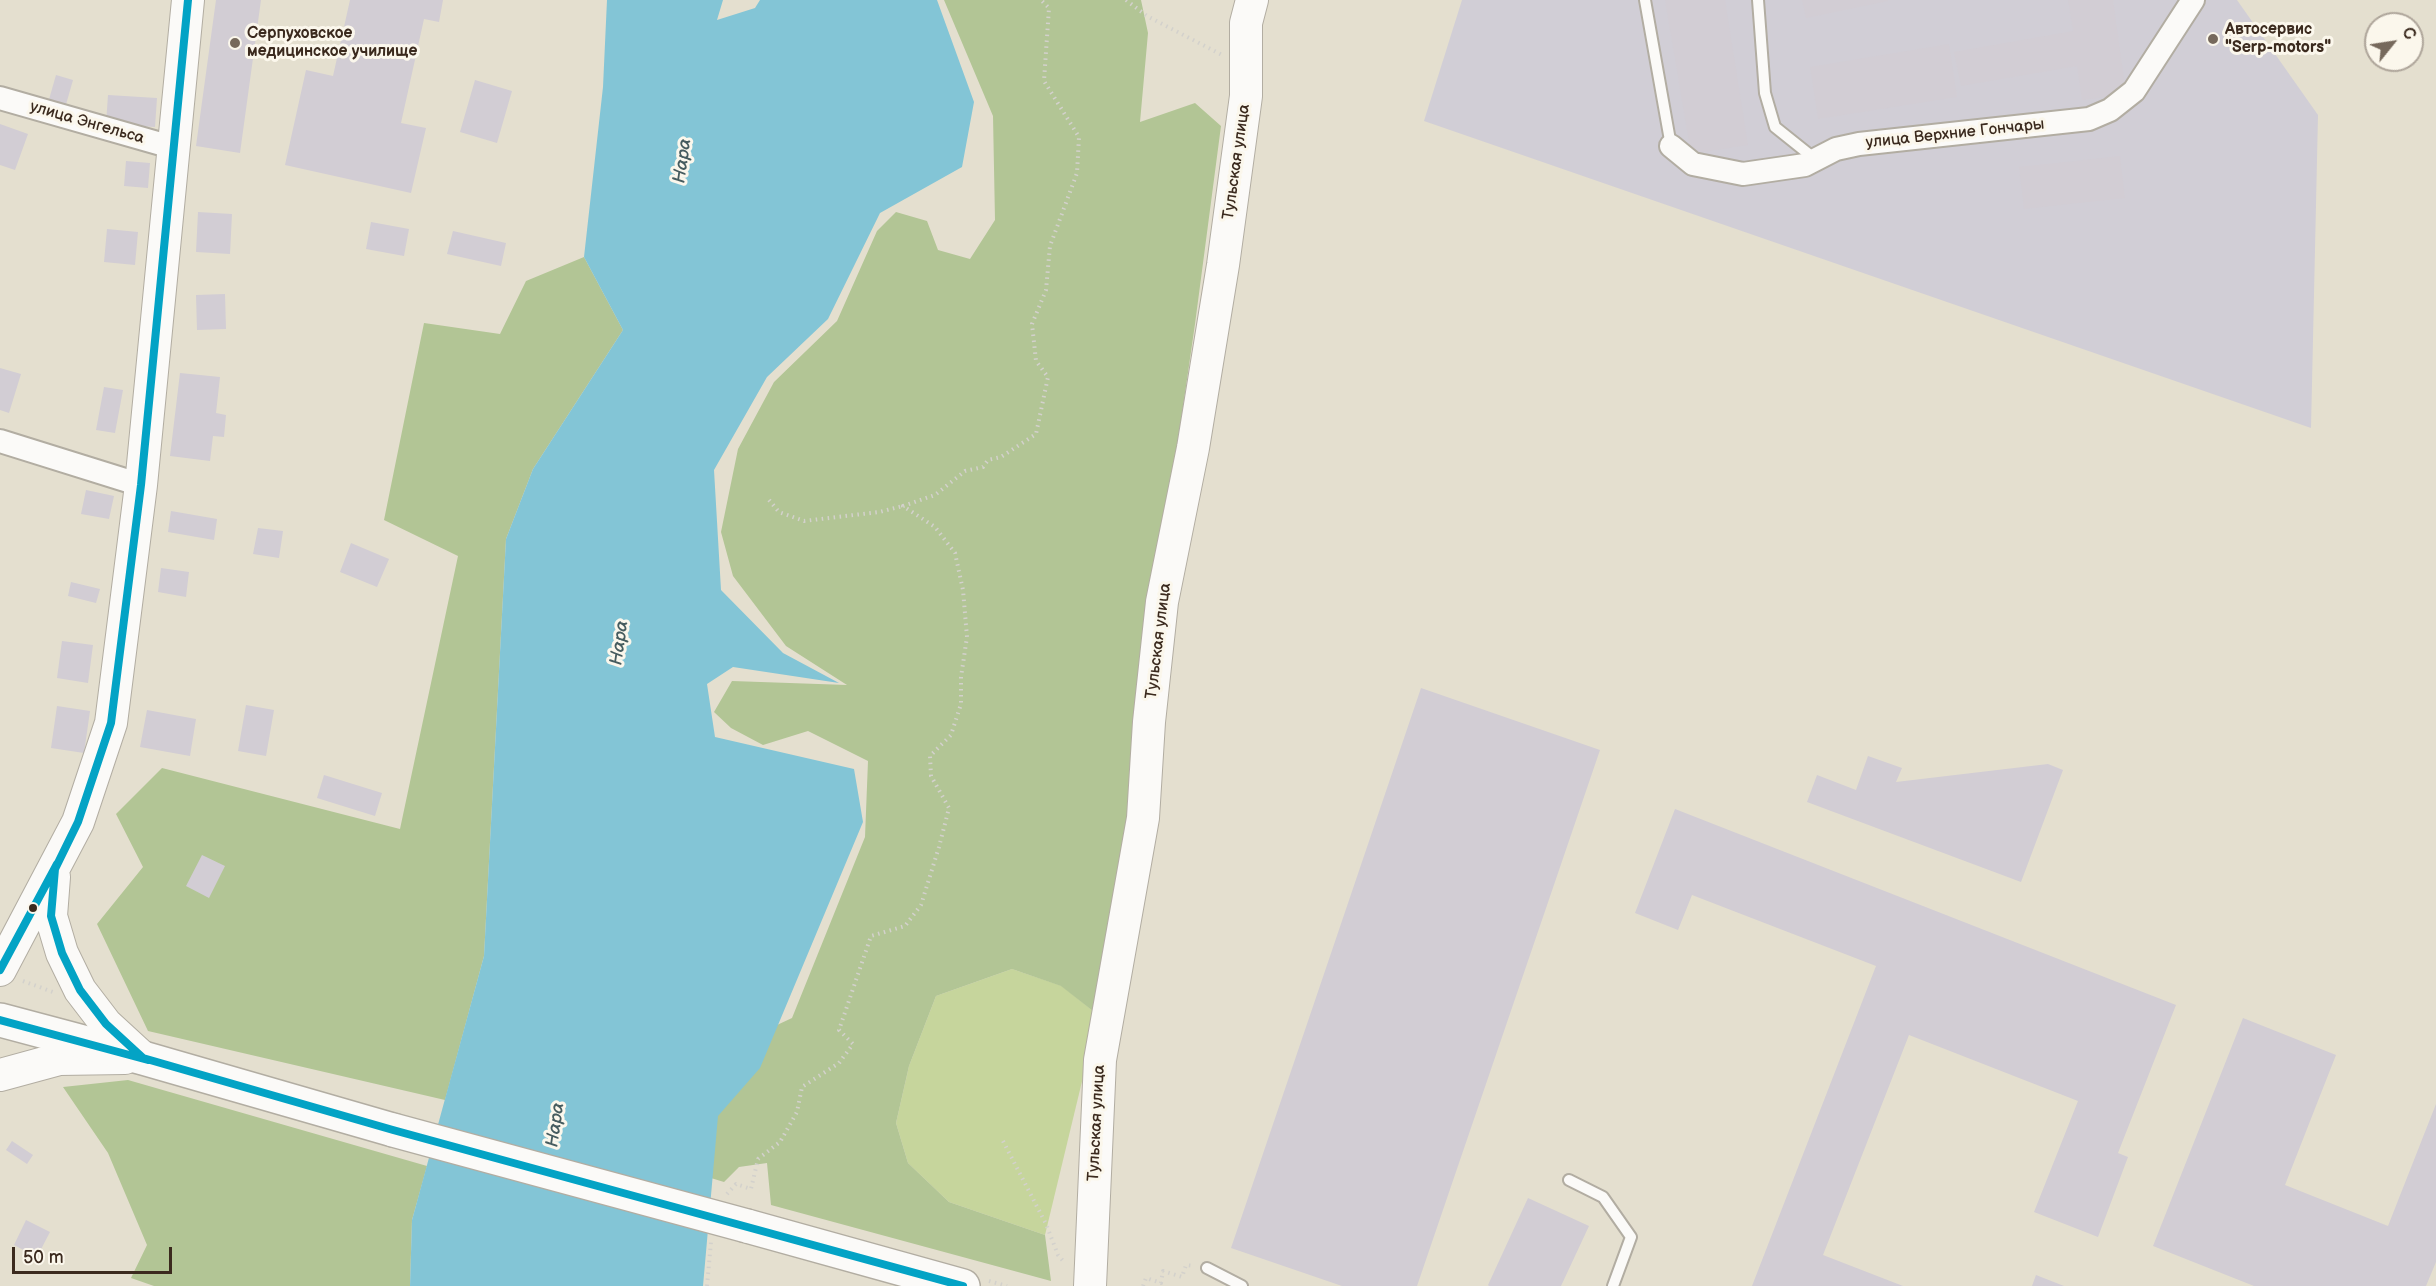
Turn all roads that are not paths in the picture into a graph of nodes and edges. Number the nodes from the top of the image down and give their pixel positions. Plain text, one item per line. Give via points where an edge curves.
1 (188, 0) edge
2 (1252, 0) edge
3 (1645, 0) edge
4 (1758, 0) edge
5 (2193, 0) edge
6 (0, 98) edge
7 (1671, 146) joint
8 (175, 148) junction
9 (1815, 159) junction
10 (0, 441) edge
11 (141, 485) junction
12 (55, 869) junction
13 (0, 970) edge
14 (0, 1020) edge
15 (143, 1058) junction
16 (0, 1075) edge
17 (1569, 1180) dead end
18 (1206, 1268) road end
19 (963, 1286) edge
20 (1090, 1286) edge
21 (1242, 1286) edge
22 (1613, 1286) edge

1 - 8 street
2 - 20 street, Тульская улица via 1246,23 1246,96 1222,276 1162,602 1143,818 1100,1060
3 - 7 lane
4 - 9 lane via 1765,93 1775,127
5 - 9 street, улица Верхние Гончары via 2134,91 2110,111 2089,118 1859,144
6 - 8 street, улица Энгельса
7 - 9 street, улица Верхние Гончары via 1693,164 1743,174 1805,165
8 - 11 street
10 - 11 street
11 - 12 street via 111,723 78,822
12 - 13 street
12 - 15 street via 51,916 62,953 80,990 106,1024
14 - 15 main road
15 - 16 street via 59,1059
15 - 19 main road, bridge
17 - 22 lane via 1603,1197 1630,1237
18 - 21 lane

